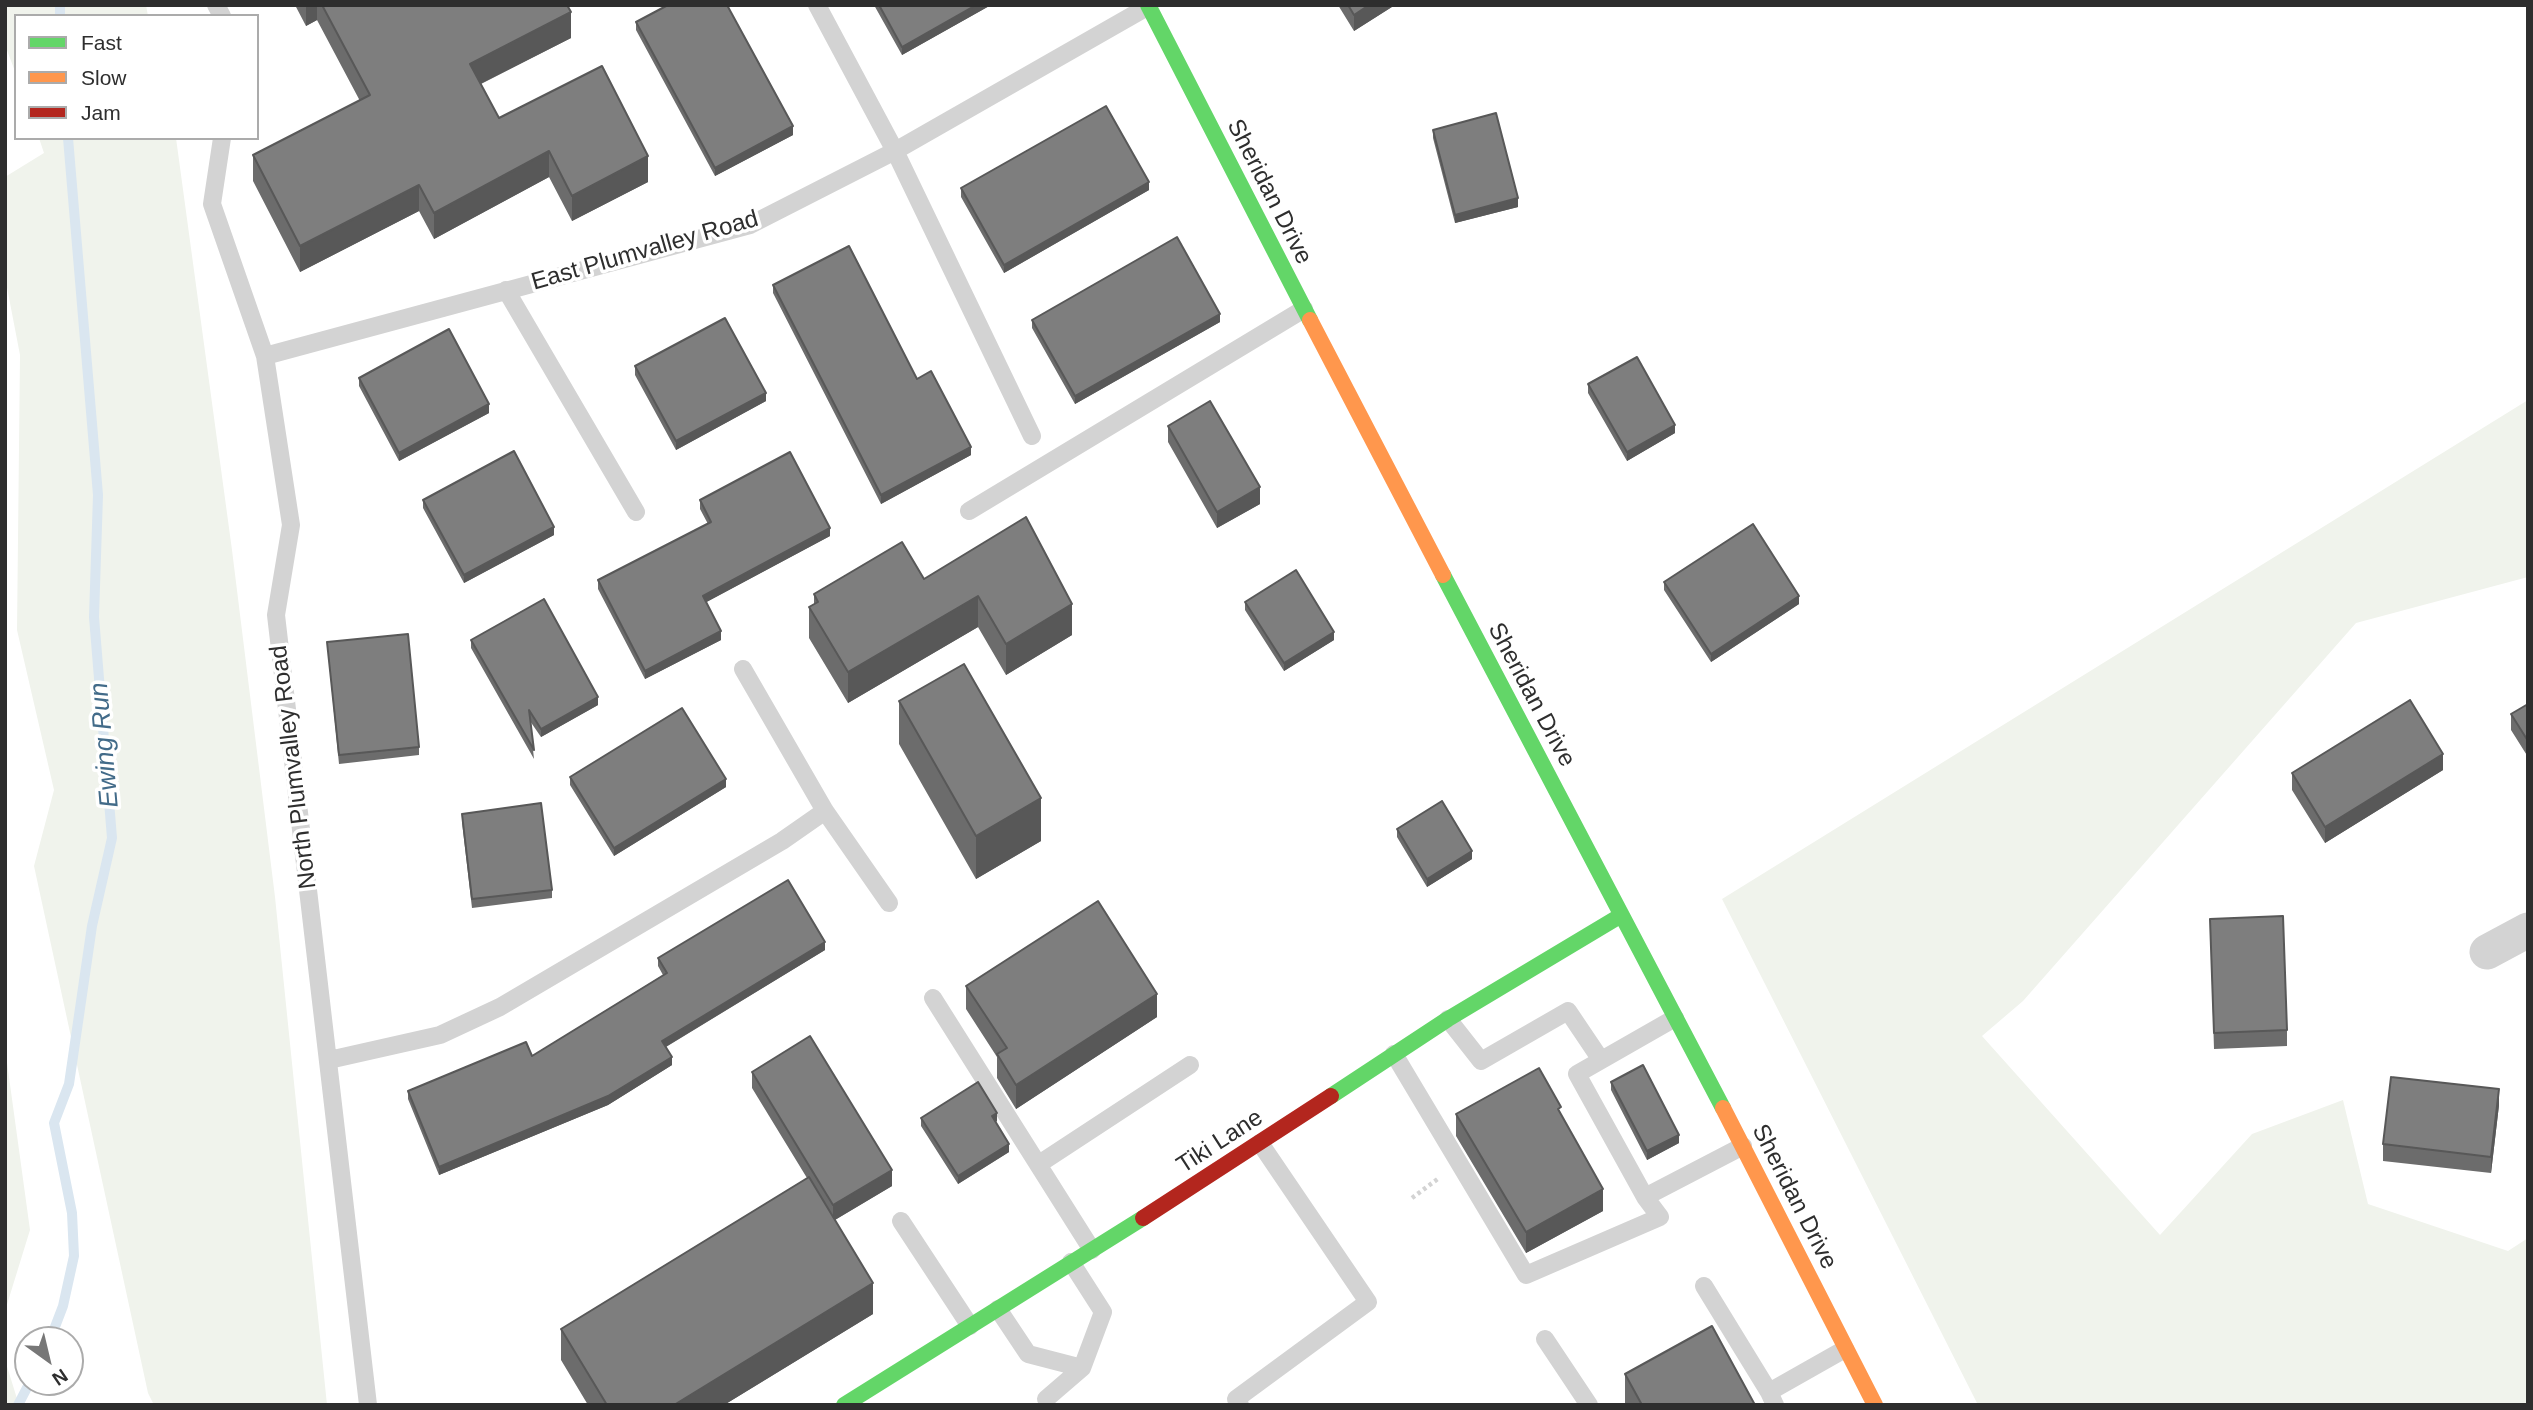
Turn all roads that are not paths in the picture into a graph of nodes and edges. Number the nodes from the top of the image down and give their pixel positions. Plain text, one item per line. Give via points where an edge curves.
1 (817, 5) edge
2 (1148, 5) edge
3 (222, 140) edge
4 (895, 151) junction
5 (506, 290) junction
6 (1304, 309) junction
7 (265, 356) junction
8 (1032, 436) dead end
9 (969, 511) dead end
10 (636, 512) dead end
11 (743, 669) dead end
12 (825, 811) junction
13 (890, 903) dead end
14 (1620, 916) junction
15 (2528, 930) edge
16 (2487, 952) dead end
17 (933, 998) dead end
18 (1675, 1018) junction
19 (1448, 1019) junction
20 (1394, 1055) junction
21 (329, 1060) junction
22 (1601, 1060) junction
23 (1190, 1065) dead end
24 (1260, 1143) junction
25 (1743, 1146) junction
26 (1039, 1164) junction
27 (1645, 1197) junction
28 (901, 1221) dead end
29 (1091, 1250) junction
30 (1072, 1262) junction
31 (1704, 1286) dead end
32 (998, 1309) junction
33 (970, 1326) junction
34 (1545, 1339) dead end
35 (1845, 1349) junction
36 (1082, 1368) junction
37 (1772, 1398) edge
38 (1044, 1403) edge
39 (368, 1405) edge
40 (844, 1405) edge
41 (1240, 1405) edge
42 (1589, 1405) edge
43 (1875, 1405) edge

1 - 4 lane
2 - 4 lane, East Plumvalley Road
2 - 6 street, Sheridan Drive
3 - 7 lane, North Plumvalley Road via 212,204
4 - 5 lane, East Plumvalley Road via 750,225
4 - 8 lane
5 - 7 lane, East Plumvalley Road
5 - 10 lane
6 - 9 lane
6 - 14 street, Sheridan Drive
7 - 21 lane, North Plumvalley Road via 291,525 276,615
11 - 12 lane
12 - 13 lane
12 - 21 lane via 500,1007 440,1035
14 - 18 street, Sheridan Drive
14 - 19 street, Tiki Lane
15 - 16 street
17 - 26 lane
18 - 22 lane
18 - 25 street, Sheridan Drive
19 - 20 street, Tiki Lane
19 - 22 lane via 1482,1061 1568,1011
20 - 24 street, Tiki Lane
20 - 27 lane via 1526,1275 1660,1217
21 - 39 lane, North Plumvalley Road
22 - 27 lane via 1577,1074
23 - 26 lane
24 - 29 street, Tiki Lane
24 - 41 lane via 1368,1302 1236,1399
25 - 27 lane
25 - 35 street, Sheridan Drive
26 - 29 lane
28 - 33 lane
29 - 30 street, Tiki Lane
30 - 32 street, Tiki Lane
30 - 36 lane via 1103,1312
31 - 37 lane
32 - 33 street, Tiki Lane
32 - 36 lane via 1028,1354
33 - 40 street, Tiki Lane
34 - 42 lane
35 - 37 lane
35 - 43 street, Sheridan Drive
36 - 38 lane

